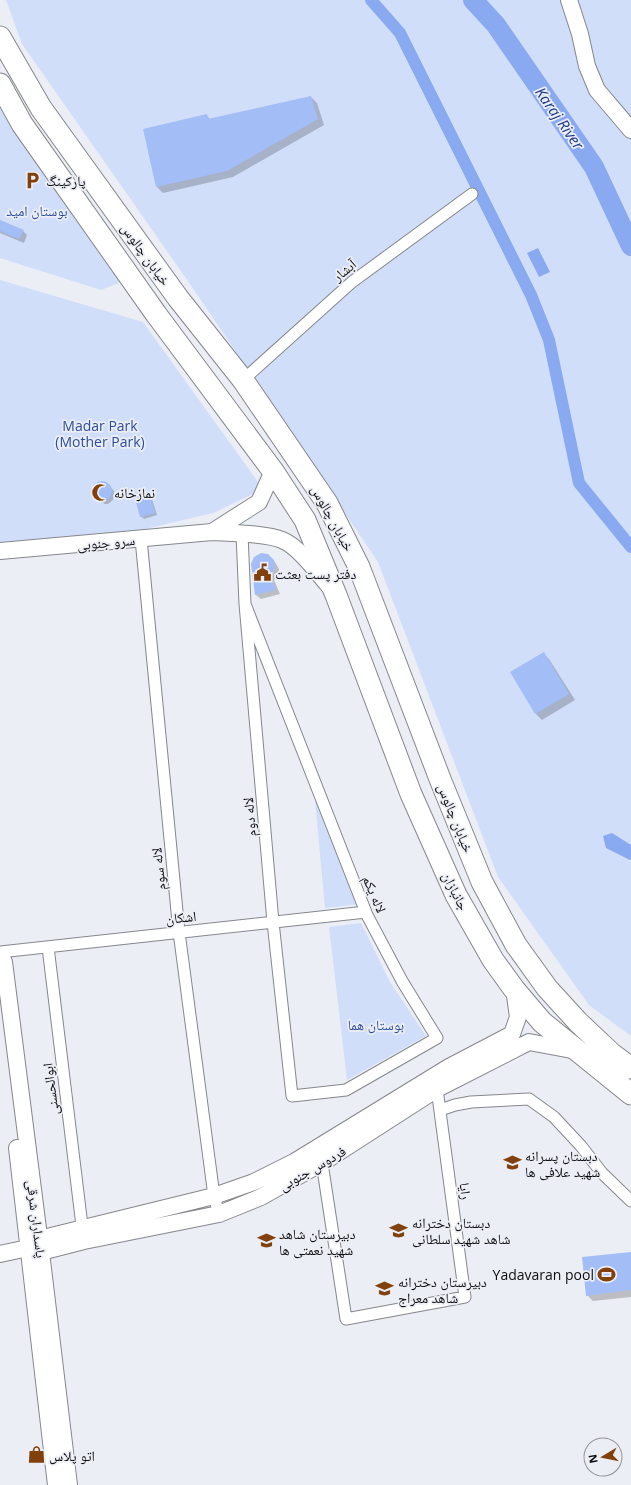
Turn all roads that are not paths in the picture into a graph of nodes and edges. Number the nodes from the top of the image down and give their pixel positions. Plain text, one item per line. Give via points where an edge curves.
1 (569, 0) edge
2 (0, 37) edge
3 (0, 84) edge
4 (631, 130) edge
5 (472, 194) dead end
6 (243, 380) junction
7 (273, 471) junction
8 (212, 532) junction
9 (242, 534) junction
10 (141, 539) junction
11 (0, 551) edge
12 (336, 594) junction
13 (245, 604) junction
14 (353, 638) joint
15 (440, 779) junction
16 (411, 794) junction
17 (366, 912) junction
18 (273, 922) junction
19 (180, 932) junction
20 (48, 947) junction
21 (0, 952) edge
22 (0, 955) edge
23 (514, 989) junction
24 (0, 1003) edge
25 (577, 1051) junction
26 (631, 1068) edge
27 (437, 1089) junction
28 (631, 1094) edge
29 (292, 1096) joint
30 (440, 1110) junction
31 (322, 1163) junction
32 (214, 1196) junction
33 (631, 1201) edge
34 (219, 1214) junction
35 (83, 1234) junction
36 (36, 1246) junction
37 (0, 1254) edge
38 (56, 1485) edge
39 (69, 1485) edge

1 - 4 street via 587,66 597,90
2 - 6 highway, خیابان چالوس via 42,108 178,298
3 - 7 highway, خیابان چالوس via 22,124 156,314
5 - 6 street, آبشار via 352,282
6 - 15 highway, خیابان چالوس via 327,503 359,567
7 - 8 street via 259,502
7 - 12 highway, خیابان چالوس via 305,520
8 - 9 street, سرو جنوبی
8 - 10 street, سرو جنوبی
9 - 12 street, سرو جنوبی via 282,540 302,555
9 - 13 street, لاله دوم
10 - 11 street, سرو جنوبی
10 - 19 street, لاله سوم
12 - 14 highway, خیابان چالوس
13 - 17 street, لاله یکم
13 - 18 street, لاله دوم
14 - 16 highway, جانبازان
15 - 16 highway
15 - 26 highway, خیابان چالوس via 482,882 516,945 548,988 578,1022
16 - 23 highway, جانبازان via 456,895
17 - 18 street, اشکان
17 - 29 street, لاله یکم via 402,980 437,1038 346,1090
18 - 19 street, اشکان
18 - 29 street, لاله دوم
19 - 20 street, اشکان
19 - 32 street, لاله سوم
20 - 21 street, اشکان
20 - 35 street, ابوالحسنی
22 - 36 street, پاسداران شرقی via 4,962
23 - 25 highway, جانبازان via 542,1022
23 - 32 street, فردوس جنوبی via 518,1017 512,1034 449,1067 294,1162 254,1182
24 - 36 street, پاسداران شرقی
25 - 27 street, فردوس جنوبی via 529,1042
25 - 28 highway, جانبازان
27 - 30 street, رایا
27 - 31 street, فردوس جنوبی
30 - 31 street, رایا via 464,1297 346,1319
30 - 33 street via 471,1102 529,1099 554,1117 602,1173
31 - 34 street, فردوس جنوبی via 261,1197
32 - 34 street, لاله سوم
32 - 35 street, فردوس جنوبی
34 - 35 street, فردوس جنوبی
35 - 36 street, فردوس جنوبی
36 - 37 street, فردوس جنوبی
36 - 38 street, پاسداران شرقی
36 - 39 street, پاسداران شرقی

